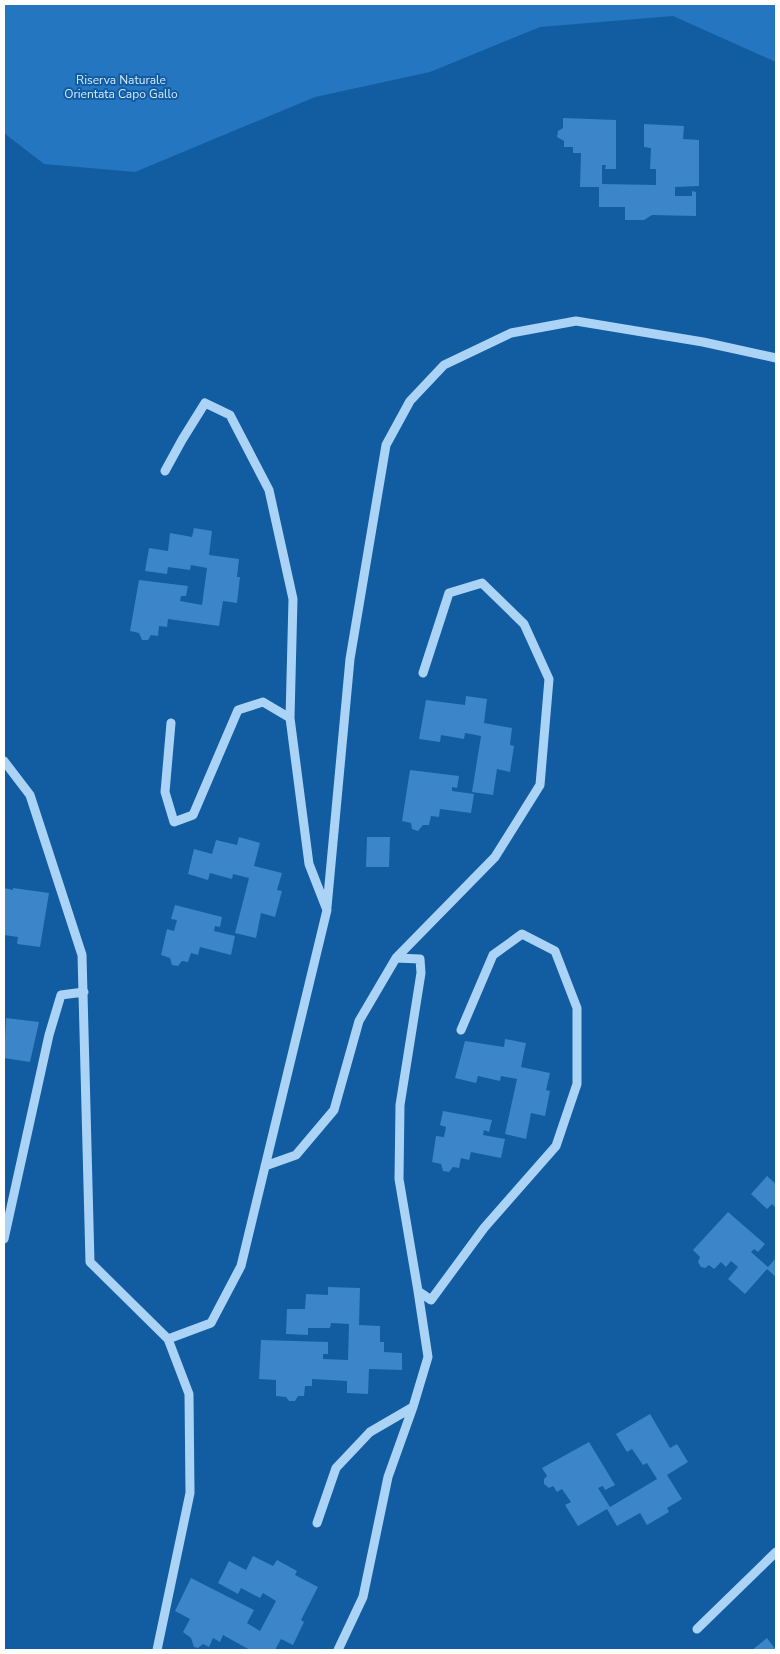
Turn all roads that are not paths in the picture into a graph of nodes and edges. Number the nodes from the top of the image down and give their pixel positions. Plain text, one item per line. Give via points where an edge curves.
1 (776, 358) edge
2 (165, 471) dead end
3 (423, 673) dead end
4 (290, 718) junction
5 (170, 723) dead end
6 (4, 761) edge
7 (327, 910) junction
8 (396, 958) junction
9 (84, 992) junction
10 (461, 1030) dead end
11 (265, 1166) junction
12 (4, 1238) edge
13 (418, 1291) junction
14 (168, 1339) junction
15 (413, 1407) junction
16 (317, 1523) dead end
17 (776, 1552) edge
18 (696, 1629) dead end
19 (157, 1650) edge
20 (338, 1650) edge

1 - 7 street via 576,321 511,333 444,365 410,401 386,445 350,659
2 - 4 street via 205,403 230,415 269,490 292,600
3 - 8 street via 449,593 482,583 524,624 549,679 540,785 495,857
4 - 5 street via 263,702 238,710 193,815 174,822 165,792
4 - 7 street via 309,864
6 - 9 street via 30,795 82,955
7 - 11 street
8 - 11 street via 359,1021 334,1110 296,1155
8 - 13 street via 420,959 421,973 400,1105 399,1179
9 - 12 street via 61,994
9 - 14 street via 90,1262
10 - 13 street via 494,955 522,934 555,951 577,1008 577,1084 556,1146 484,1228 431,1300
11 - 14 street via 242,1266 211,1323
13 - 15 street via 428,1357
14 - 19 street via 189,1394 190,1493
15 - 16 street via 370,1432 336,1468
15 - 20 street via 388,1477 363,1597
17 - 18 street

